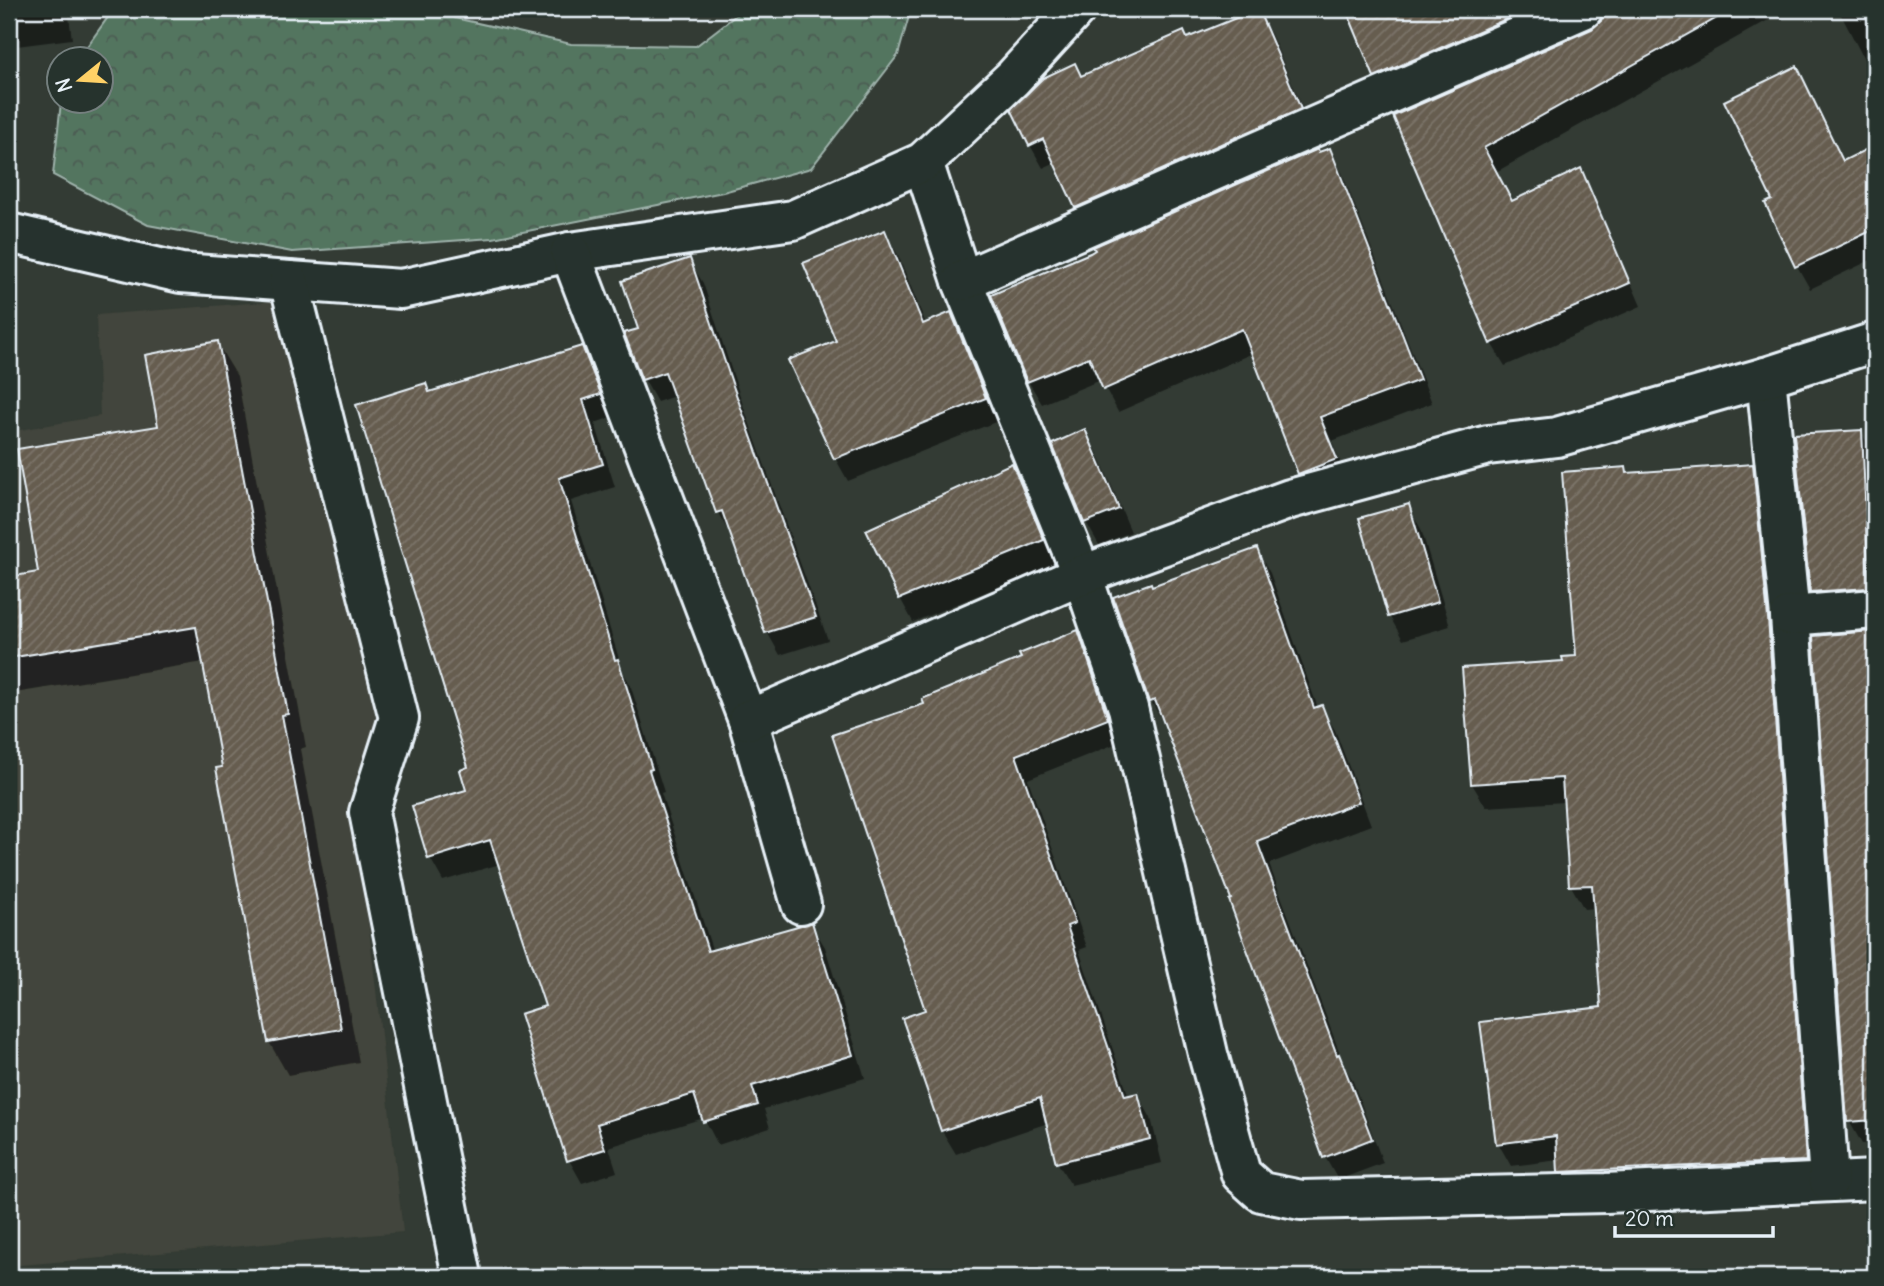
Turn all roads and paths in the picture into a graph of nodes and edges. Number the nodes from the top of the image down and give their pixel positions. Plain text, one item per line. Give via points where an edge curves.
1 (1076, 9) edge
2 (1583, 9) edge
3 (923, 162) junction
4 (9, 233) edge
5 (570, 252) junction
6 (289, 281) junction
7 (962, 281) junction
8 (1875, 342) edge
9 (1766, 377) junction
10 (1082, 575) junction
11 (1875, 609) edge
12 (1790, 616) junction
13 (748, 720) junction
14 (801, 904) dead end
15 (1875, 1180) edge
16 (1829, 1181) junction
17 (461, 1271) dead end

1 - 3 street via 1013,78
2 - 7 street
3 - 5 street via 793,220
3 - 7 street
4 - 6 street via 181,274
5 - 6 street via 401,289
5 - 13 street
6 - 17 street via 399,719 369,812
7 - 10 street
8 - 9 street
9 - 10 street via 1557,437 1488,445 1290,499
9 - 12 street
10 - 13 street
10 - 16 street via 1128,708 1232,1145 1241,1174 1261,1192 1301,1200 1606,1193
11 - 12 street
12 - 16 street
13 - 14 street
15 - 16 street

